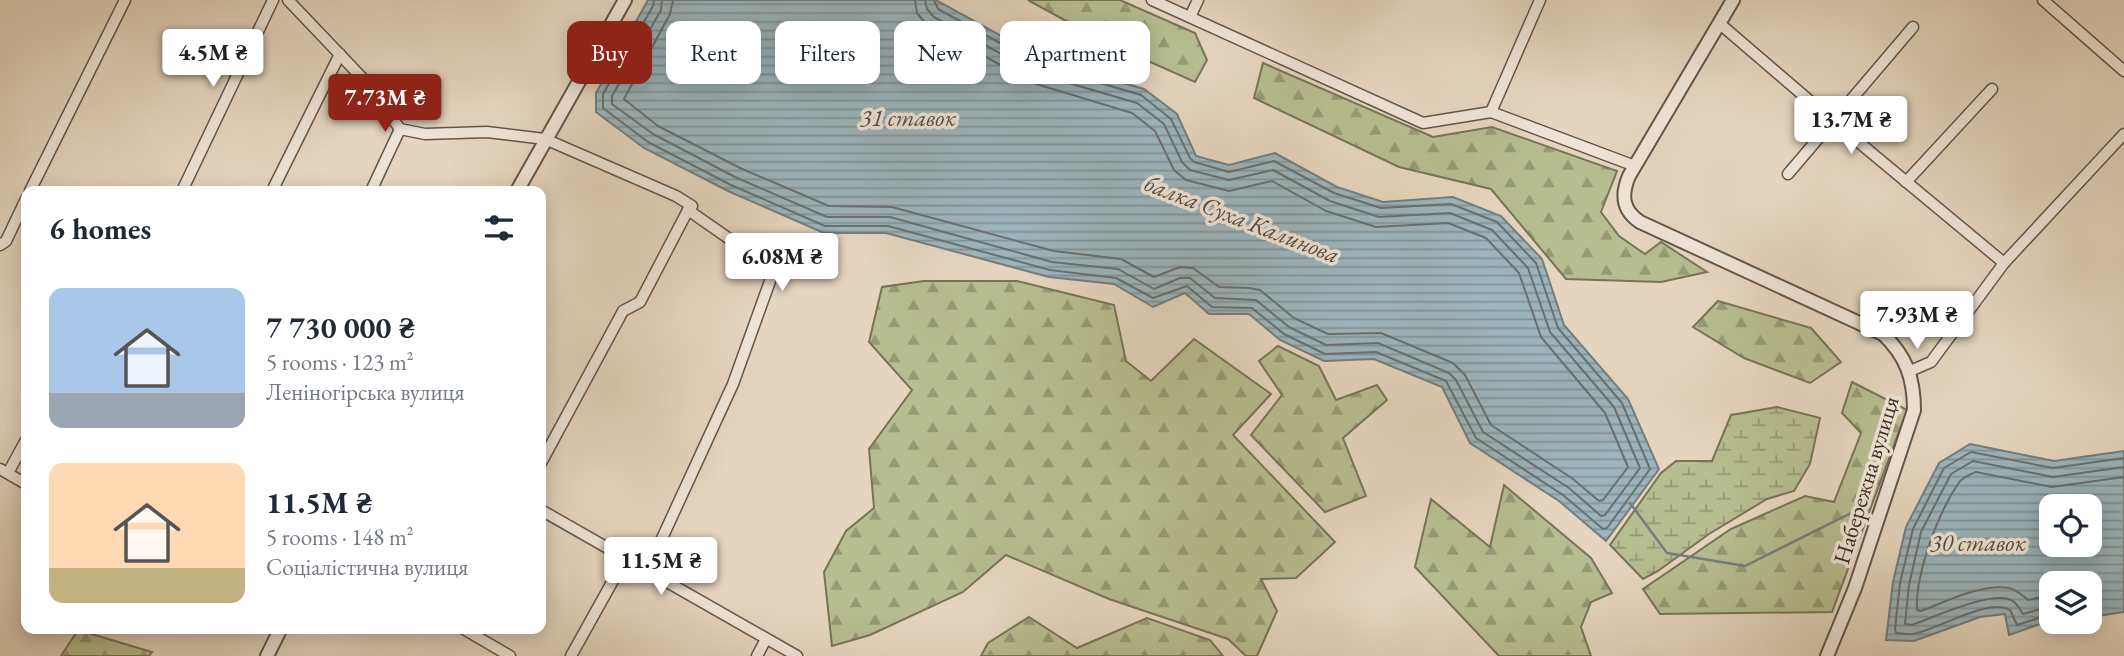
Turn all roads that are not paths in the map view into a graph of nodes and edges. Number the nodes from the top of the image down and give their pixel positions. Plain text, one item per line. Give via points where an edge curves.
1 (125, 0) edge
2 (273, 0) edge
3 (288, 0) edge
4 (625, 0) edge
5 (1152, 0) edge
6 (1198, 0) edge
7 (1540, 0) edge
8 (1733, 0) edge
9 (2043, 0) edge
10 (1190, 17) junction
11 (1719, 23) junction
12 (1913, 27) dead end
13 (340, 54) junction
14 (2124, 71) edge
15 (1992, 89) dead end
16 (1491, 112) junction
17 (1832, 120) junction
18 (400, 129) junction
19 (2124, 134) edge
20 (545, 139) junction
21 (1634, 166) junction
22 (1788, 174) dead end
23 (1906, 182) junction
24 (32, 186) edge
25 (183, 186) edge
26 (274, 186) edge
27 (373, 186) edge
28 (520, 186) edge
29 (21, 210) edge
30 (688, 210) junction
31 (0, 245) edge
32 (2004, 263) junction
33 (1910, 371) junction
34 (21, 447) edge
35 (546, 454) edge
36 (4, 471) edge
37 (21, 481) edge
38 (546, 513) edge
39 (625, 559) junction
40 (647, 571) junction
41 (277, 634) edge
42 (472, 634) edge
43 (766, 639) junction
44 (267, 656) edge
45 (510, 656) edge
46 (572, 656) edge
47 (757, 656) edge
48 (797, 656) edge
49 (1827, 656) edge

1 - 24 street
2 - 25 street
3 - 13 street
4 - 20 street
5 - 10 street
6 - 10 street
7 - 16 street
8 - 11 street
9 - 14 street
10 - 16 street via 1423,123
11 - 17 street
11 - 21 street
12 - 17 street
13 - 18 street
13 - 26 street
15 - 23 street
16 - 21 street
17 - 22 street
17 - 23 street
18 - 20 street
18 - 27 street
19 - 32 street
20 - 28 street
20 - 30 street via 677,196 692,206
21 - 33 street, Набережна вулиця via 1624,188 1625,205 1634,218 1874,329 1890,341
23 - 32 street
29 - 31 street
30 - 35 street via 640,302 623,311
30 - 40 street via 774,270 733,384
32 - 33 street via 1931,362
33 - 49 street, Набережна вулиця via 1914,410
34 - 36 street
36 - 37 street
38 - 39 street
39 - 40 street
39 - 46 street
40 - 43 street
41 - 44 street
42 - 45 street
43 - 47 street
43 - 48 street

